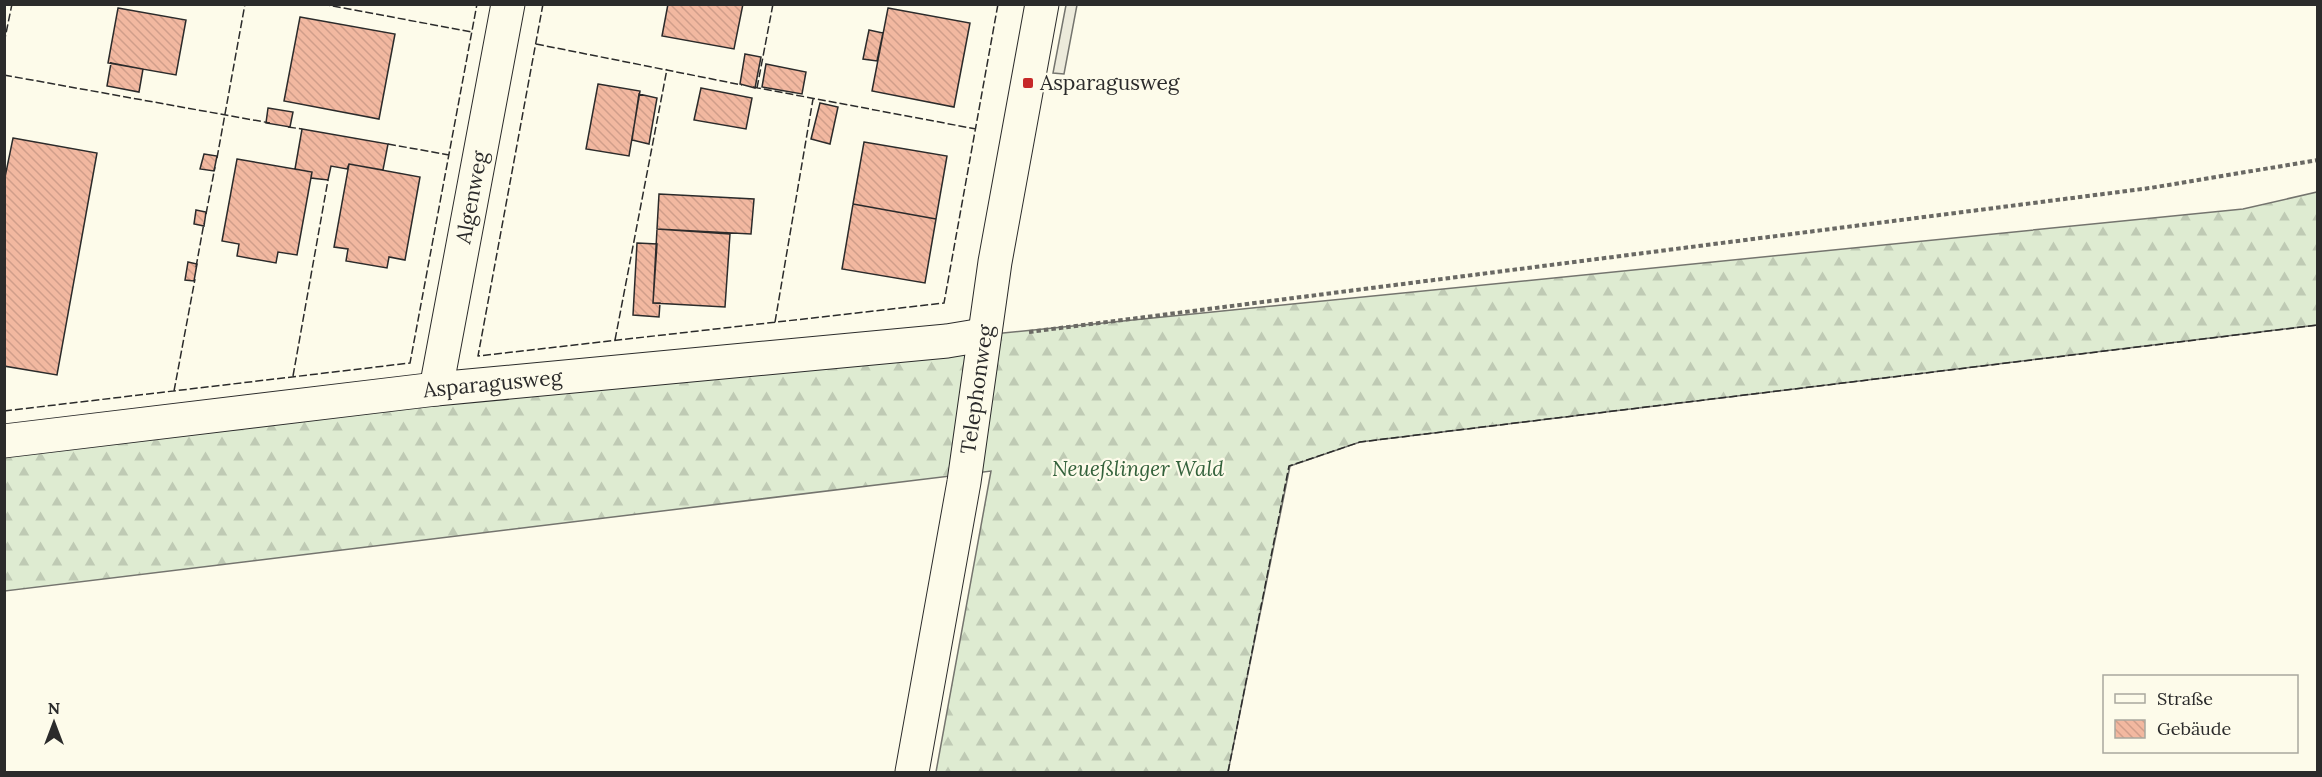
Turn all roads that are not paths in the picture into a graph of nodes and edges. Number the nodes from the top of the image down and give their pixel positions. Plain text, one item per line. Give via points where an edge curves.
1 (508, 4) edge
2 (1042, 4) edge
3 (983, 335) junction
4 (436, 389) junction
5 (4, 441) edge
6 (912, 772) edge

1 - 4 street, Algenweg
2 - 3 street, Telephonweg
3 - 4 street, Asparagusweg
3 - 6 street, Telephonweg via 964,482
4 - 5 street, Asparagusweg

